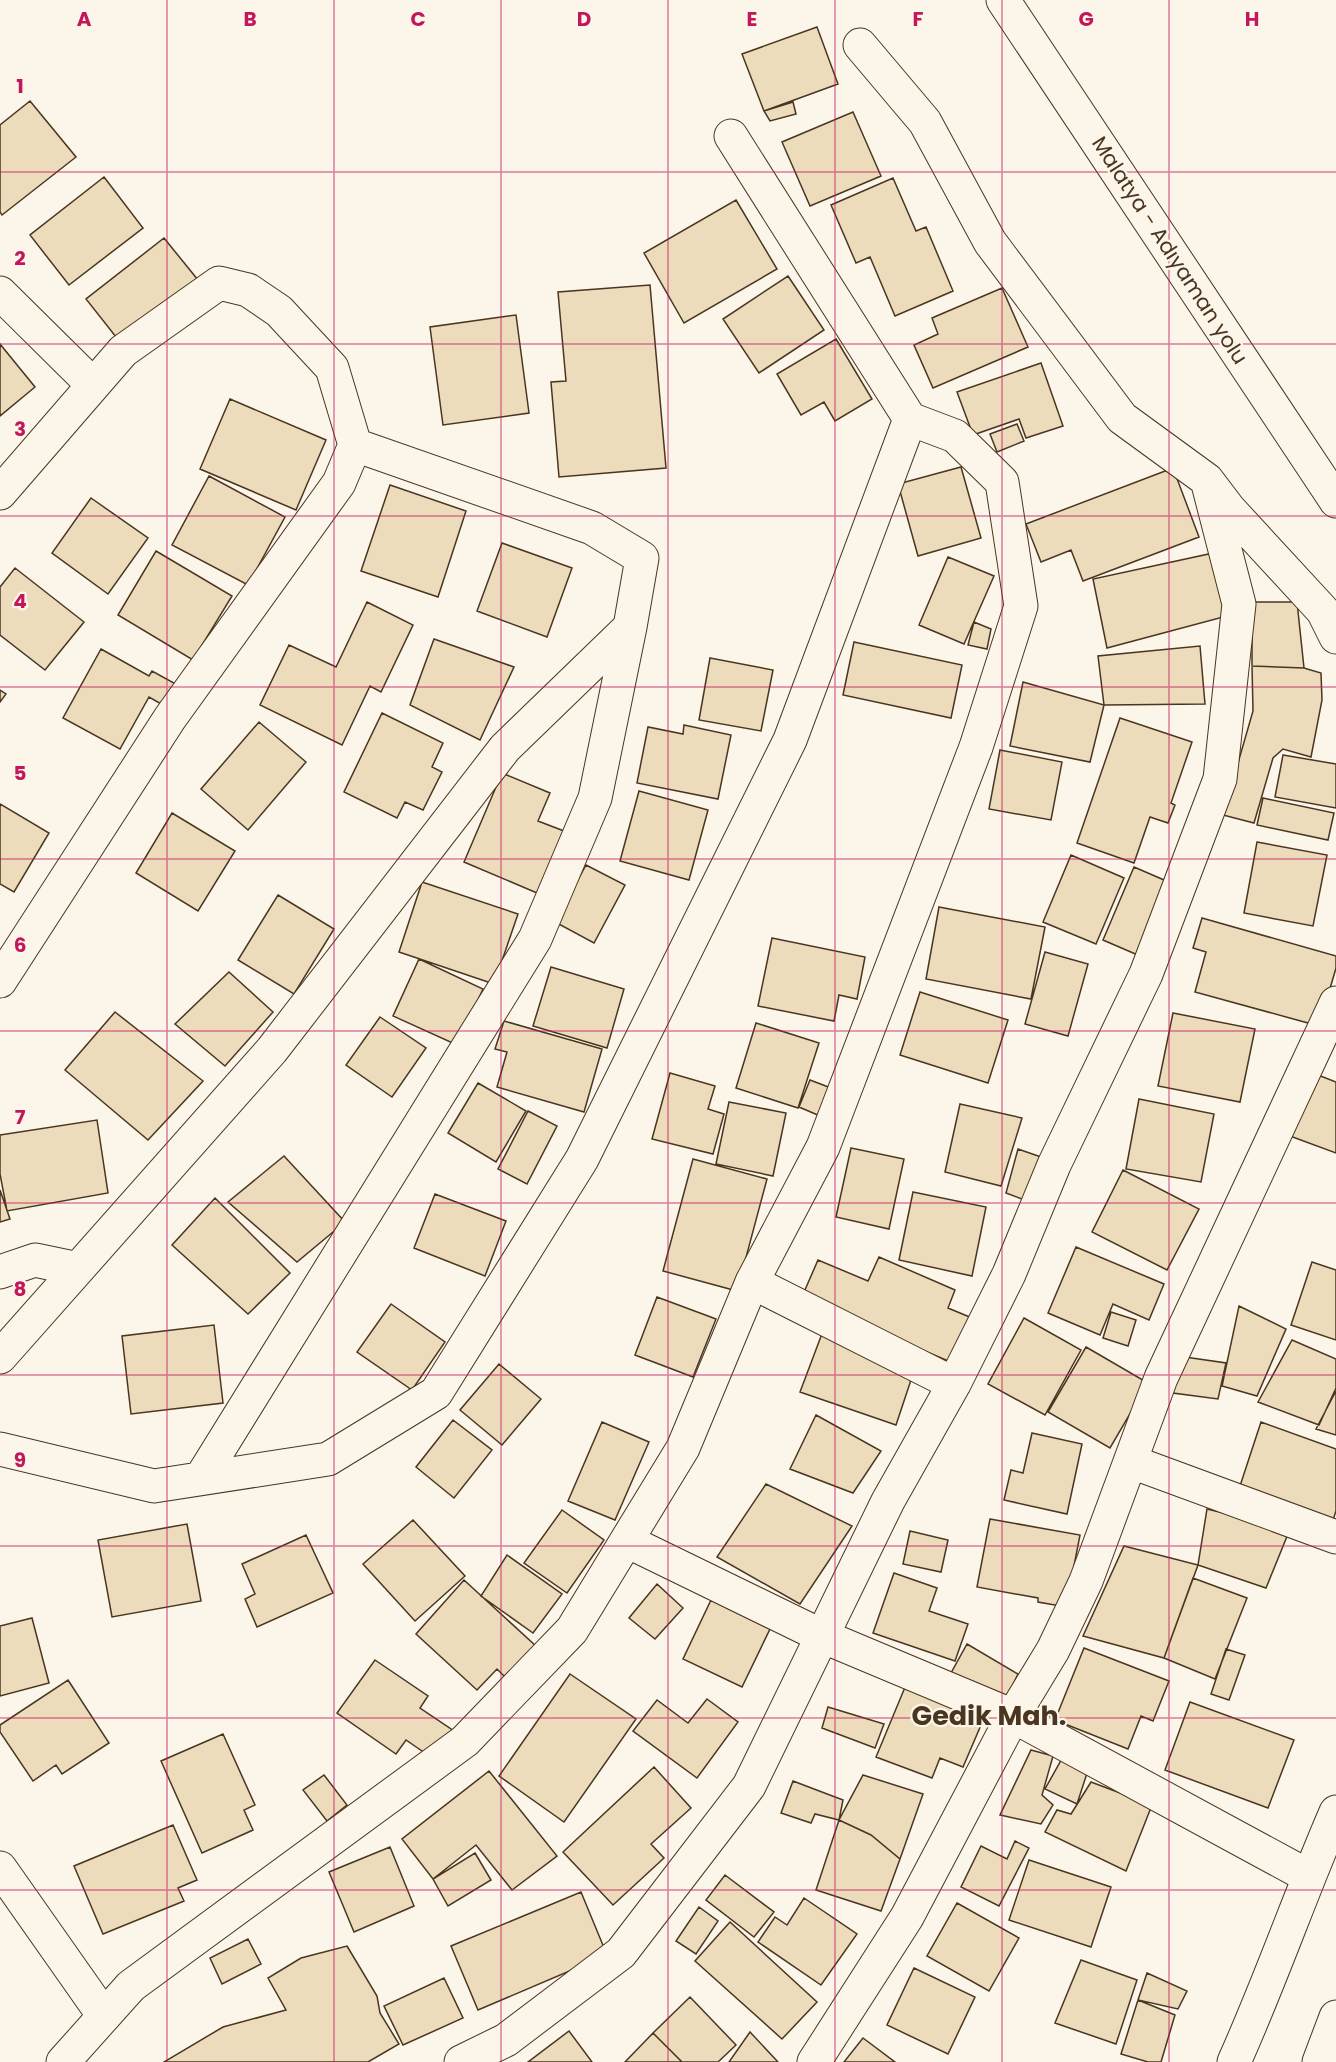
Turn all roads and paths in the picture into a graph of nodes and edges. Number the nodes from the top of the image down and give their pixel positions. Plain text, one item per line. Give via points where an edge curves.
1 (1003, 0) edge
2 (860, 45) dead end
3 (731, 136) dead end
4 (0, 293) edge
5 (93, 385) junction
6 (910, 419) junction
7 (355, 445) junction
8 (1207, 480) junction
9 (0, 493) edge
10 (1336, 501) edge
11 (630, 627) junction
12 (1336, 637) edge
13 (0, 981) edge
14 (1336, 1003) edge
15 (78, 1269) junction
16 (0, 1272) edge
17 (752, 1282) junction
18 (0, 1357) edge
19 (954, 1384) junction
20 (0, 1449) edge
21 (1132, 1462) junction
22 (201, 1478) junction
23 (1336, 1537) edge
24 (627, 1540) junction
25 (822, 1636) junction
26 (1013, 1716) junction
27 (1336, 1812) edge
28 (0, 1868) edge
29 (1308, 1876) junction
30 (104, 2016) junction
31 (1336, 2017) edge
32 (63, 2062) edge
33 (461, 2062) edge
34 (814, 2062) edge
35 (1234, 2062) edge
36 (1319, 2062) edge

1 - 10 street, Malatya - Adıyaman yolu
2 - 8 street via 925,122 990,242 1122,418
3 - 6 street
4 - 5 street
5 - 7 street via 123,351 219,283 248,290 279,311 332,368
5 - 9 street
6 - 17 street via 955,436 1002,482 1021,606 976,747 823,1147
6 - 22 street via 790,740 582,1159 436,1393 328,1460
7 - 11 street via 592,528 642,558
7 - 13 street via 339,483 170,718
8 - 12 street via 1228,509 1323,611
8 - 19 street via 1239,604 1220,779 1146,975 1054,1165 1009,1274
11 - 15 street via 505,748 272,1050
11 - 22 street via 595,798 535,939
14 - 21 street via 1161,1378
15 - 16 street via 35,1260
15 - 18 street
17 - 19 street
17 - 24 street via 683,1448
19 - 25 street via 888,1501
20 - 22 street via 154,1486
21 - 23 street
21 - 26 street via 1086,1581 1053,1650
24 - 25 street
24 - 30 street via 573,1630 465,1741 130,1986
25 - 26 street
25 - 33 street via 749,1786 621,1953 506,2040
26 - 29 street
26 - 34 street via 907,1917
27 - 29 street
28 - 30 street
29 - 35 street via 1267,1988
30 - 32 street
31 - 36 street

